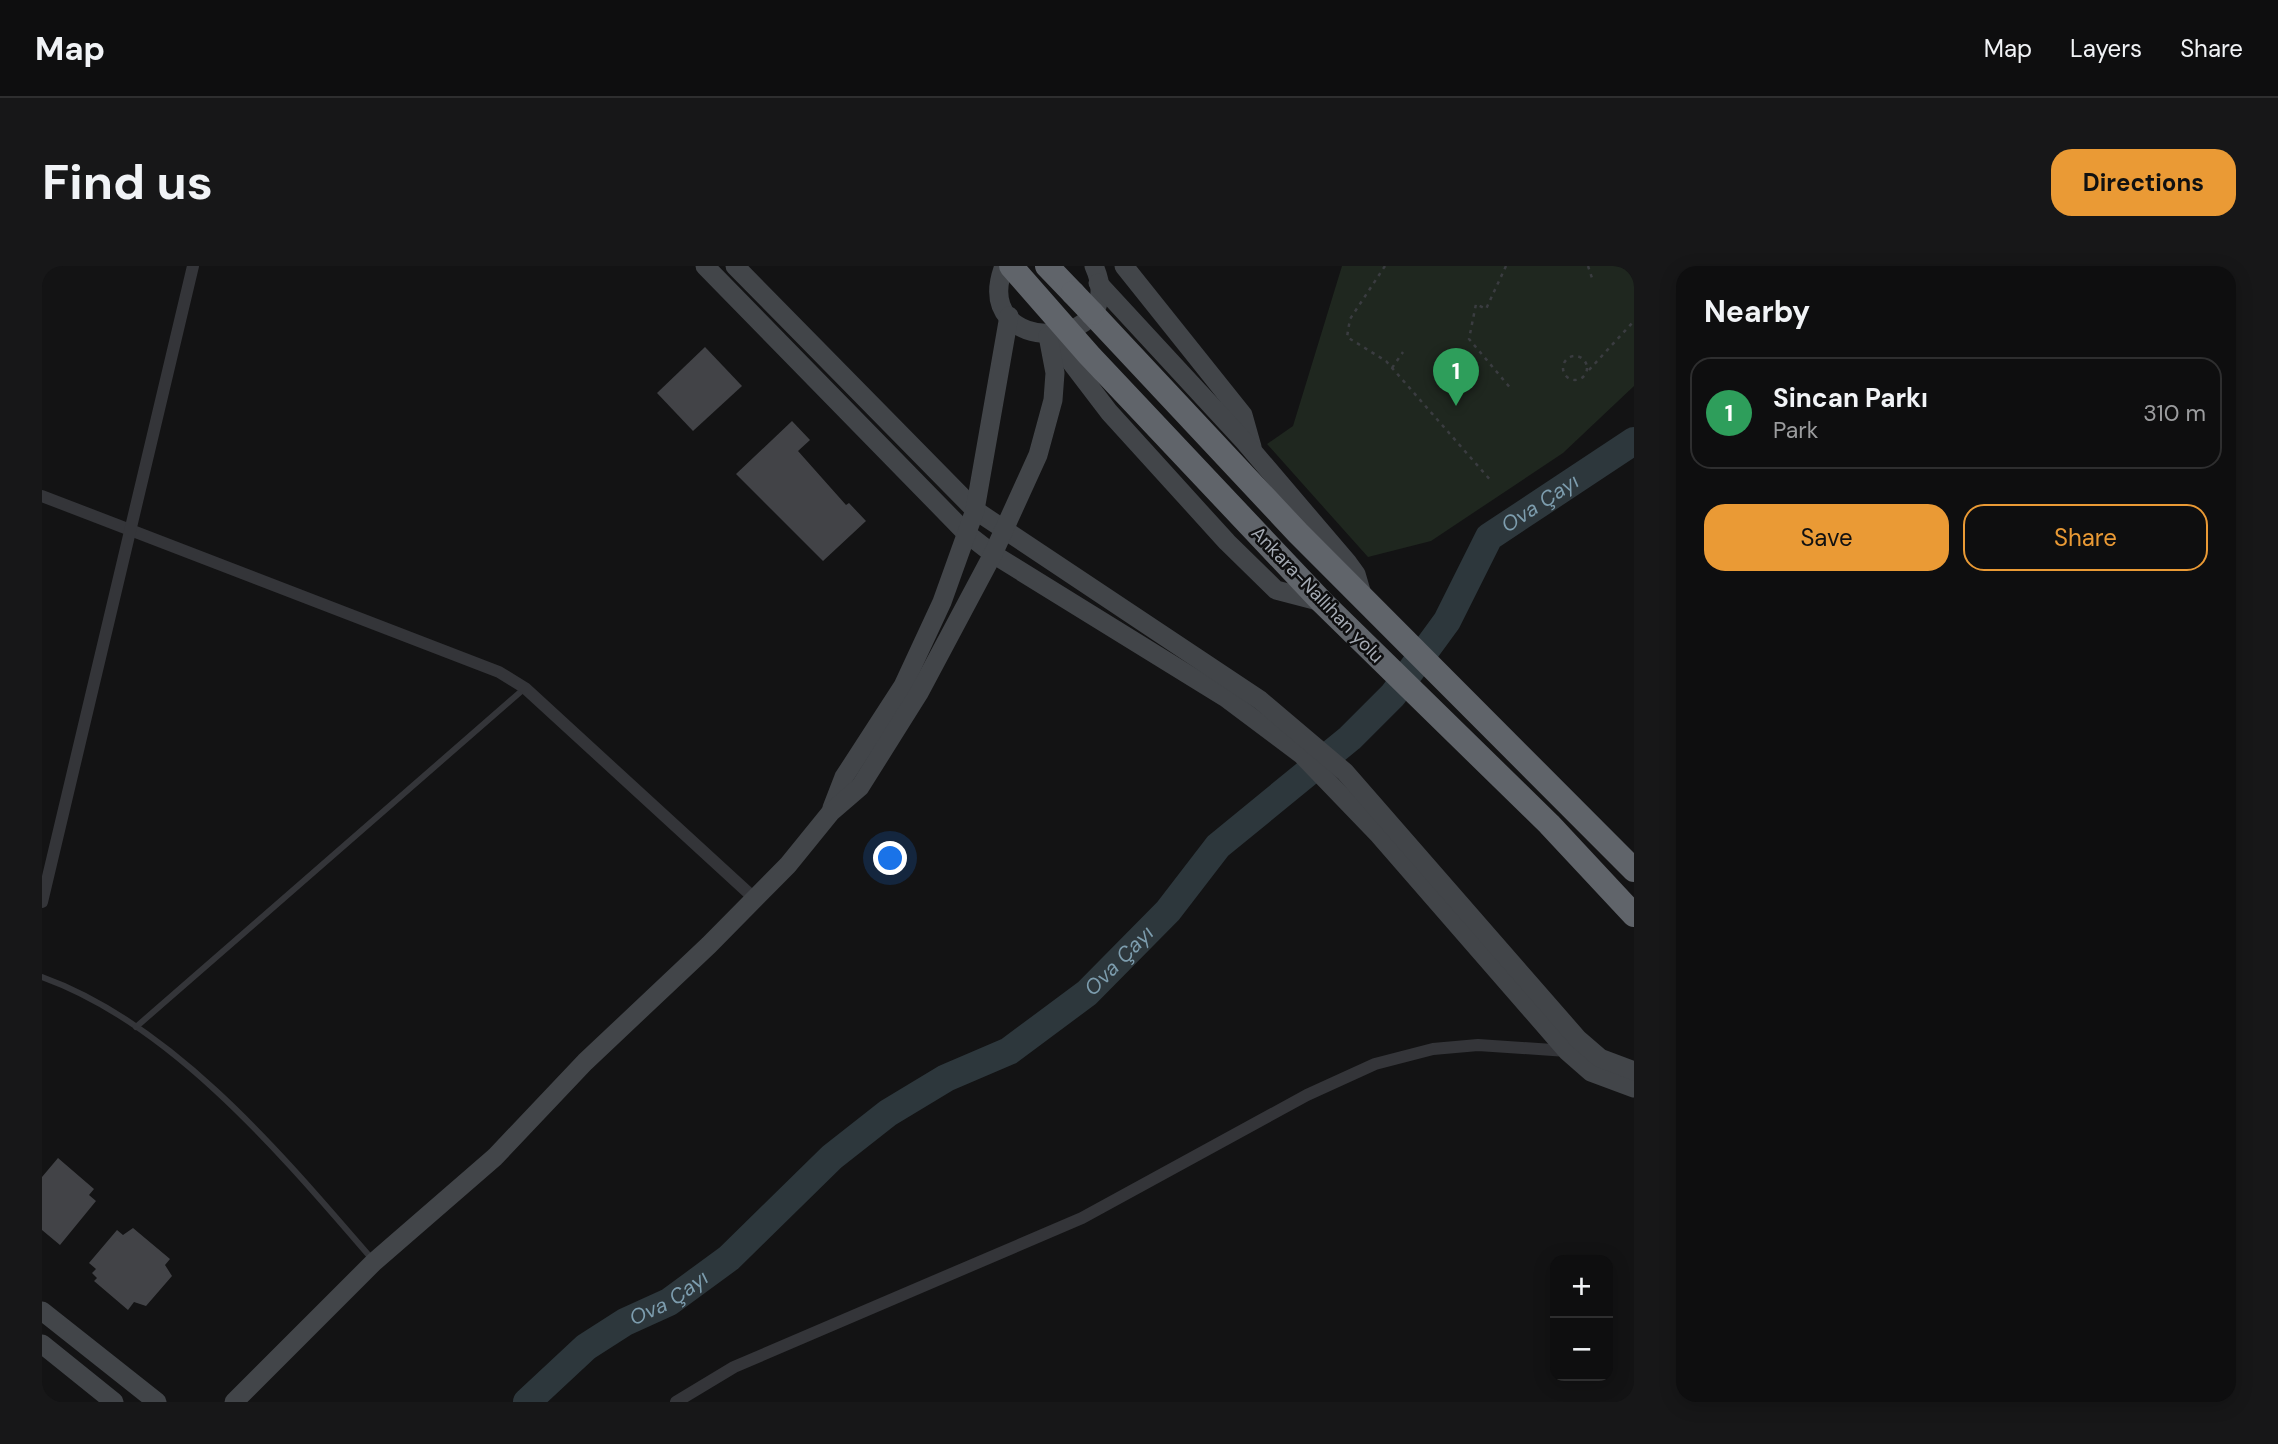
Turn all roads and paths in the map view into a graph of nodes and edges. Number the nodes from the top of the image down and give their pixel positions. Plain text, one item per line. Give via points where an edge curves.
1 (193, 266) edge
2 (705, 266) edge
3 (735, 266) edge
4 (1047, 266) edge
5 (1124, 266) edge
6 (1385, 266) edge
7 (1506, 266) edge
8 (1588, 266) edge
9 (1003, 268) edge
10 (1096, 274) edge
11 (1593, 281) dead end
12 (1009, 316) junction
13 (1634, 321) edge
14 (1113, 333) junction
15 (1056, 334) junction
16 (1403, 352) dead end
17 (1088, 355) junction
18 (1392, 368) junction
19 (1587, 372) junction
20 (1512, 390) dead end
21 (1253, 452) junction
22 (1492, 482) dead end
23 (42, 496) edge
24 (975, 510) junction
25 (1005, 529) junction
26 (130, 530) junction
27 (966, 533) junction
28 (993, 554) junction
29 (1322, 602) junction
30 (1366, 602) junction
31 (524, 688) junction
32 (831, 812) junction
33 (1634, 870) edge
34 (754, 898) junction
35 (42, 902) edge
36 (1634, 915) edge
37 (42, 976) edge
38 (136, 1027) junction
39 (1567, 1051) junction
40 (1634, 1071) edge
41 (1634, 1088) edge
42 (374, 1262) junction
43 (42, 1311) edge
44 (42, 1344) edge
45 (114, 1402) edge
46 (157, 1402) edge
47 (234, 1402) edge
48 (676, 1402) edge

1 - 26 street
2 - 27 main road
3 - 24 main road
4 - 14 highway, Ankara-Nallıhan yolu, bridge
5 - 21 main road via 1243,415
6 - 18 path via 1350,319 1347,337
7 - 20 path via 1486,309 1476,304 1469,339
8 - 11 path
9 - 12 main road via 1001,299
9 - 15 highway, Ankara-Nallıhan yolu
10 - 15 main road via 1097,300 1083,323
10 - 21 main road
12 - 15 main road via 1022,328
12 - 24 main road
13 - 19 path
14 - 17 highway via 1091,338
14 - 30 highway, Ankara-Nallıhan yolu
15 - 17 highway, Ankara-Nallıhan yolu
15 - 25 main road via 1053,400 1038,455
15 - 29 main road via 1109,412 1227,542 1276,590
16 - 18 path
17 - 29 highway, Ankara-Nallıhan yolu
18 - 22 path
19 - 19 path via 1582,358 1570,357 1565,362 1565,374 1571,379 1578,380
21 - 30 main road via 1348,563
23 - 26 street
24 - 25 main road
24 - 27 main road
25 - 28 main road
25 - 40 main road via 1285,718 1345,772 1578,1039 1600,1058
26 - 31 street via 499,672
26 - 35 street
27 - 28 main road
27 - 32 main road via 942,602 904,686 844,777
28 - 32 main road via 890,743 860,787
28 - 39 main road via 1234,704 1301,755 1370,825
29 - 36 highway, Ankara-Nallıhan yolu via 1549,824
30 - 33 highway, Ankara-Nallıhan yolu
31 - 34 street
31 - 38 lane
32 - 34 main road
34 - 42 main road via 495,1157
37 - 38 lane
38 - 42 lane via 258,1131
39 - 41 main road via 1598,1076
39 - 48 street via 1478,1045 1433,1049 1375,1064 1307,1095 1082,1218 734,1367
42 - 47 main road
43 - 46 main road
44 - 45 main road

